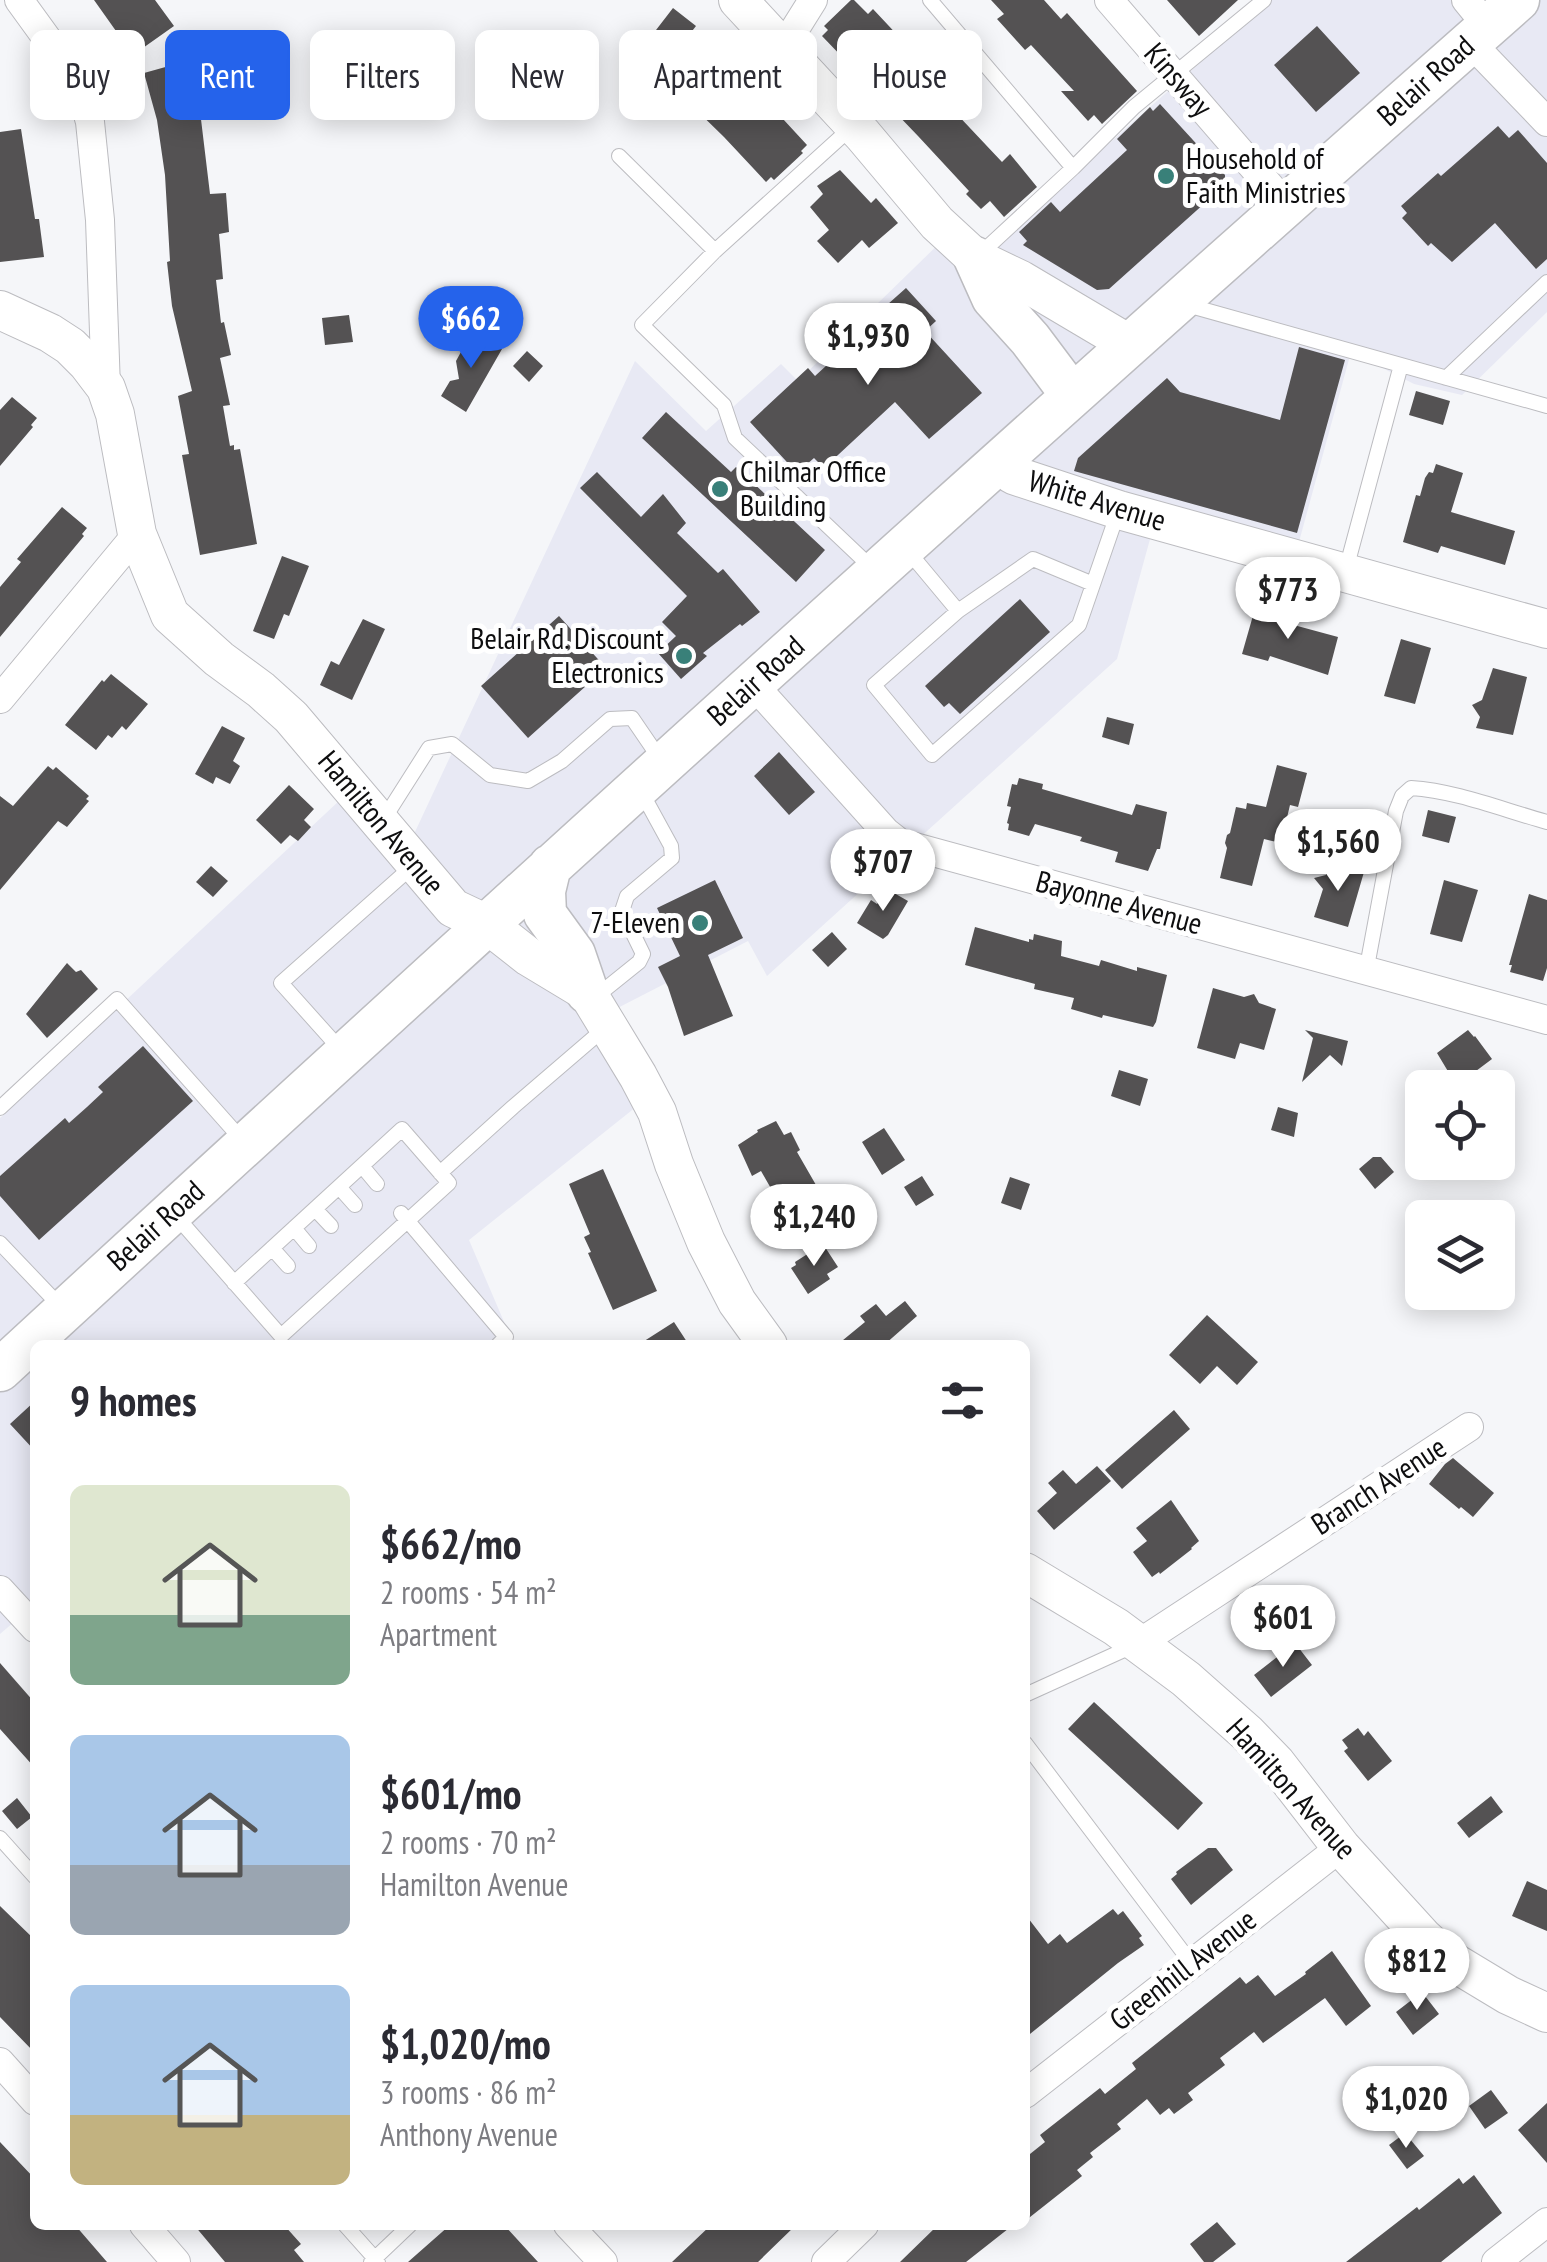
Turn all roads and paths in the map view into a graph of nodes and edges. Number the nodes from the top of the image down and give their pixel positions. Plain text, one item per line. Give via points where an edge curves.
1 (19, 0) edge
2 (738, 0) edge
3 (813, 0) edge
4 (930, 0) edge
5 (1109, 0) edge
6 (1264, 0) edge
7 (1485, 17) edge
8 (766, 30) edge
9 (794, 30) edge
10 (1174, 75) junction
11 (817, 85) edge
12 (1547, 122) edge
13 (854, 125) junction
14 (619, 156) dead end
15 (1073, 168) junction
16 (1286, 205) junction
17 (716, 250) junction
18 (976, 258) junction
19 (1547, 282) edge
20 (1177, 302) junction
21 (0, 310) edge
22 (1129, 344) junction
23 (1401, 365) junction
24 (1446, 378) junction
25 (106, 388) junction
26 (1072, 395) junction
27 (1547, 406) edge
28 (1000, 460) junction
29 (1119, 510) junction
30 (137, 534) junction
31 (891, 560) junction
32 (1344, 574) junction
33 (1093, 584) junction
34 (958, 611) junction
35 (1547, 629) edge
36 (753, 684) junction
37 (0, 699) edge
38 (651, 776) junction
39 (382, 822) junction
40 (1547, 822) edge
41 (416, 862) junction
42 (550, 866) junction
43 (487, 924) junction
44 (1366, 972) junction
45 (596, 1006) junction
46 (1547, 1020) edge
47 (345, 1054) junction
48 (0, 1108) edge
49 (246, 1144) junction
50 (362, 1166) junction
51 (440, 1173) junction
52 (377, 1184) dead end
53 (339, 1187) junction
54 (355, 1205) dead end
55 (316, 1208) junction
56 (172, 1212) junction
57 (404, 1217) junction
58 (330, 1226) dead end
59 (294, 1228) junction
60 (0, 1244) edge
61 (310, 1246) dead end
62 (272, 1248) junction
63 (288, 1266) dead end
64 (234, 1282) junction
65 (64, 1310) junction
66 (32, 1340) edge
67 (283, 1340) edge
68 (285, 1340) edge
69 (503, 1340) edge
70 (764, 1340) edge
71 (30, 1342) edge
72 (0, 1370) edge
73 (1470, 1427) dead end
74 (1030, 1575) edge
75 (0, 1590) edge
76 (30, 1623) edge
77 (1138, 1644) junction
78 (1030, 1693) edge
79 (1030, 1750) edge
80 (0, 1838) edge
81 (1341, 1846) junction
82 (30, 1871) edge
83 (1192, 1964) junction
84 (1547, 2013) edge
85 (0, 2062) edge
86 (1030, 2090) edge
87 (30, 2096) edge
88 (1547, 2222) edge
89 (148, 2230) edge
90 (349, 2230) edge
91 (405, 2230) edge
92 (573, 2230) edge
93 (859, 2230) edge
94 (375, 2261) edge
95 (176, 2262) edge
96 (603, 2262) edge
97 (826, 2262) edge
98 (1496, 2262) edge

1 - 25 street via 69,69 90,122
2 - 8 street
3 - 9 street
4 - 15 lane
5 - 10 street, Kinsway
6 - 10 lane
7 - 12 street
7 - 16 main road, Belair Road
10 - 15 lane
10 - 16 street, Kinsway
11 - 13 street
13 - 17 lane
13 - 18 street
14 - 17 lane
15 - 18 lane
16 - 20 main road, Belair Road
17 - 31 lane via 642,325 724,405 735,438
18 - 22 street
18 - 26 main road via 992,298
19 - 24 lane
20 - 22 main road, Belair Road
20 - 23 lane
21 - 25 street, Hamilton Avenue via 70,346
22 - 26 main road, Belair Road
23 - 24 lane
23 - 32 lane
24 - 27 lane
25 - 30 street, Hamilton Avenue
26 - 28 main road, Belair Road
28 - 29 street, White Avenue via 1014,475
28 - 31 main road, Belair Road
29 - 32 street, White Avenue
29 - 33 lane
30 - 37 street
30 - 39 street, Hamilton Avenue via 170,615 291,717
31 - 34 lane
31 - 36 main road, Belair Road
32 - 35 street, White Avenue
33 - 34 lane via 1033,559
33 - 34 lane via 1079,626 932,755 874,684
36 - 38 main road, Belair Road
36 - 44 street, Bayonne Avenue via 900,843
38 - 39 lane via 632,718 610,719 562,762 528,781 490,776 452,744 428,748
38 - 42 main road, Belair Road
38 - 45 lane via 672,858 626,896 622,911 643,954
39 - 41 street, Hamilton Avenue
40 - 44 lane via 1424,789 1402,796
41 - 43 street, Hamilton Avenue via 453,908
41 - 47 lane via 282,983
42 - 43 main road, Belair Road
42 - 45 main road via 545,914 574,954
43 - 45 street, Hamilton Avenue
43 - 47 main road, Belair Road
44 - 46 street, Bayonne Avenue
45 - 51 lane via 514,1106
45 - 70 street, Hamilton Avenue via 657,1112 706,1242
47 - 49 main road, Belair Road
48 - 49 lane via 117,1000
49 - 56 main road, Belair Road
50 - 51 lane via 402,1130
50 - 52 lane
50 - 53 lane
51 - 57 lane via 450,1183
53 - 54 lane
53 - 55 lane
55 - 58 lane
55 - 59 lane
56 - 64 lane
56 - 65 main road, Belair Road
57 - 68 lane via 315,1298
57 - 69 lane
59 - 61 lane
59 - 62 lane
60 - 65 lane
62 - 63 lane
62 - 64 lane
64 - 67 lane
65 - 66 main road, Belair Road
71 - 72 main road, Belair Road
73 - 77 street, Branch Avenue
74 - 77 street, Hamilton Avenue
75 - 76 street
77 - 78 lane
77 - 81 street, Hamilton Avenue via 1247,1733
79 - 83 lane
80 - 82 lane
81 - 83 street, Greenhill Avenue
81 - 84 street, Hamilton Avenue via 1446,1958
83 - 86 street, Greenhill Avenue
85 - 87 street
88 - 98 street
89 - 95 street
90 - 94 lane
91 - 94 lane
92 - 96 street
93 - 97 street

